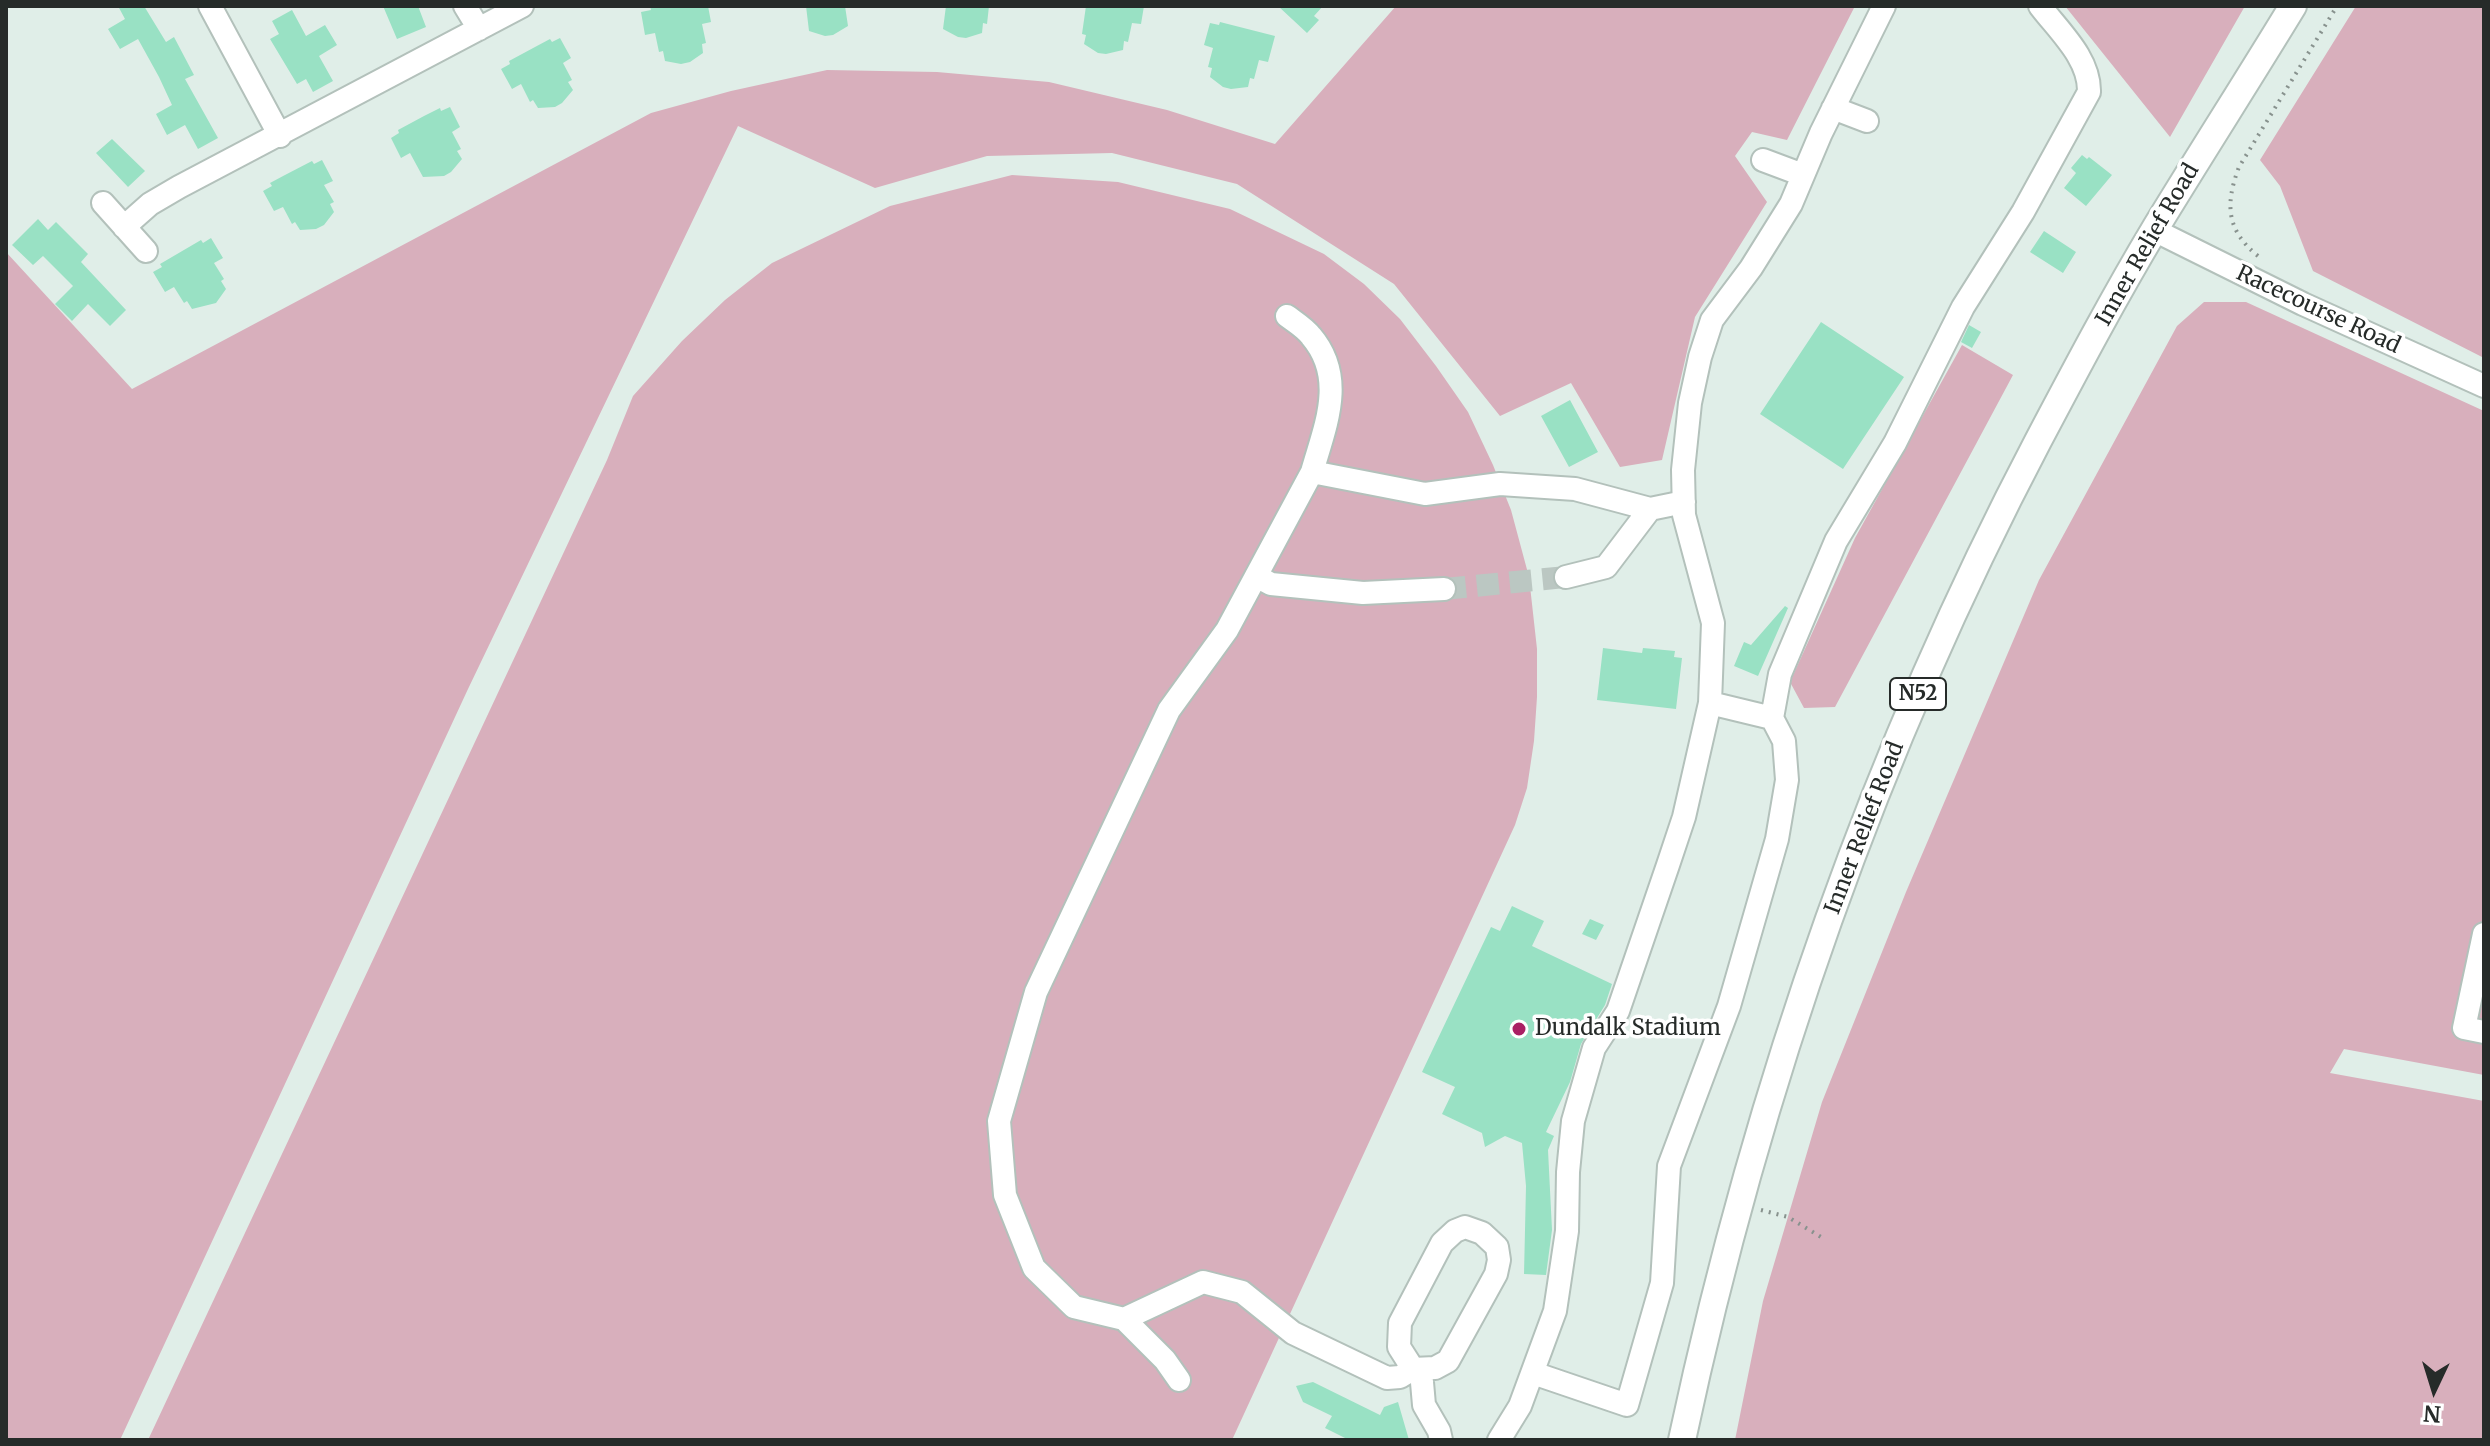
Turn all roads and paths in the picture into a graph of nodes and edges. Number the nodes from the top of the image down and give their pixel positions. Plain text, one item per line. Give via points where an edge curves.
1 (210, 6) edge
2 (465, 6) edge
3 (522, 6) edge
4 (2040, 6) edge
5 (2293, 6) edge
6 (2337, 6) edge
7 (1881, 7) edge
8 (479, 29) junction
9 (1833, 108) junction
10 (1867, 121) dead end
11 (280, 136) junction
12 (1763, 160) dead end
13 (1803, 175) junction
14 (103, 203) dead end
15 (124, 227) junction
16 (2154, 230) junction
17 (146, 251) dead end
18 (2260, 258) dead end
19 (1287, 316) dead end
20 (2484, 386) edge
21 (1312, 472) junction
22 (1684, 502) junction
23 (1650, 509) junction
24 (1256, 576) junction
25 (1566, 577) tunnel mouth
26 (1444, 589) tunnel mouth
27 (1710, 703) junction
28 (1772, 718) junction
29 (2484, 934) edge
30 (2484, 1032) edge
31 (1739, 1205) junction
32 (1821, 1237) dead end
33 (1124, 1319) junction
34 (1417, 1370) junction
35 (1533, 1373) junction
36 (1179, 1380) dead end
37 (1441, 1440) edge
38 (1499, 1440) edge
39 (1682, 1440) edge

1 - 11 street
2 - 8 street
3 - 8 street
4 - 28 street via 2084,64 2089,92 1963,307 1895,443 1836,541 1780,674
5 - 16 main road, Inner Relief Road / N52
6 - 18 path via 2232,184 2231,222 2240,241
7 - 9 street
8 - 11 street
9 - 10 street
9 - 13 street
11 - 15 street via 179,187
12 - 13 street
13 - 22 street via 1751,268 1712,320 1690,403
14 - 15 street
15 - 17 street
16 - 20 street, Racecourse Road
16 - 31 main road, Inner Relief Road / N52 via 2036,445 1916,699 1820,944
19 - 21 street via 1311,336 1330,369 1331,402
21 - 23 street via 1425,494 1500,484 1575,489
21 - 24 street
22 - 23 street
22 - 27 street via 1713,623
23 - 25 street via 1606,567
24 - 26 street via 1271,584 1363,593
24 - 33 street via 1227,630 1169,710 1036,992 999,1121 1005,1195 1034,1268 1074,1307
27 - 28 street
27 - 35 street via 1684,817 1618,1011 1594,1048 1573,1121 1567,1231 1555,1311
28 - 35 street via 1784,741 1787,780 1777,839 1729,1006 1669,1166 1662,1283 1627,1405
29 - 30 street via 2464,1028
31 - 32 path via 1788,1217
31 - 39 main road, Inner Relief Road / N52
33 - 34 street via 1203,1282 1242,1292 1293,1333 1387,1378
33 - 36 street
34 - 34 street via 1451,1357 1496,1274 1497,1247 1476,1230 1465,1227 1442,1243 1400,1323 1399,1347
34 - 37 street via 1424,1405
35 - 38 street

